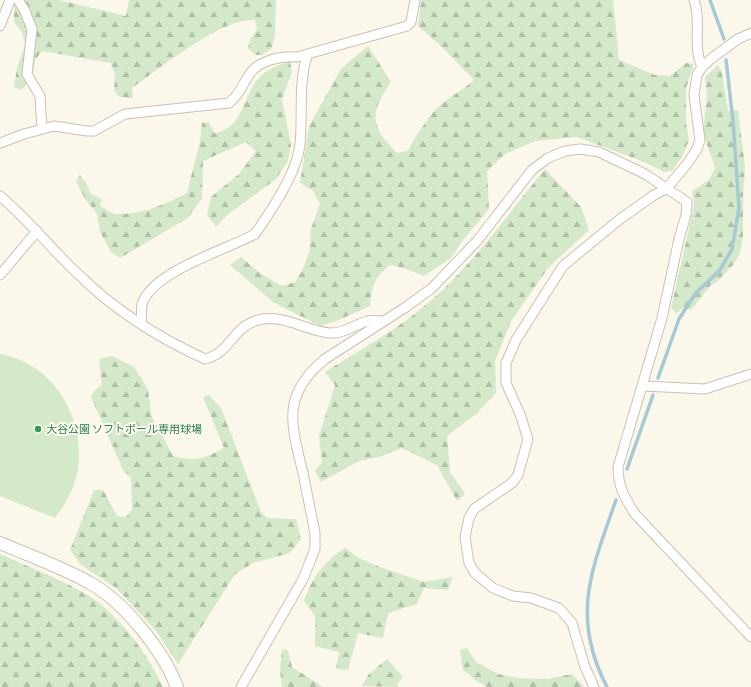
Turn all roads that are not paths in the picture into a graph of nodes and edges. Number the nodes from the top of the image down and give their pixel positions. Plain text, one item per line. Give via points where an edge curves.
1 (10, 0) edge
2 (18, 0) edge
3 (415, 0) edge
4 (694, 0) edge
5 (0, 26) edge
6 (751, 33) edge
7 (307, 55) junction
8 (702, 67) junction
9 (42, 129) junction
10 (0, 143) edge
11 (666, 189) junction
12 (0, 196) edge
13 (37, 231) junction
14 (0, 275) edge
15 (383, 321) junction
16 (142, 323) junction
17 (751, 374) edge
18 (642, 386) junction
19 (0, 543) edge
20 (751, 637) edge
21 (177, 687) edge
22 (242, 687) edge
23 (594, 687) edge

1 - 5 street
2 - 9 street via 32,29 27,74 40,96
3 - 7 street via 411,22 407,26
4 - 8 street via 697,11 698,57
6 - 8 street via 738,39
7 - 9 street via 274,58 257,67 249,74 238,95 228,103 125,114 87,131 54,126
7 - 16 street via 300,92 298,156 293,170 262,224 255,234 186,265 158,285 142,304
8 - 11 street via 696,75 694,95 700,140 697,150
9 - 10 street
11 - 15 street via 640,171 599,152 580,149 548,158 532,170 477,241 441,278 406,307
11 - 18 street via 687,202 686,215 662,318
11 - 23 street via 620,219 563,266 516,340 506,363 506,383 528,439 522,467 512,483 474,509 466,527 469,564 481,580 504,593 530,598 559,608 572,623 585,667
12 - 13 street via 22,214
13 - 14 street
13 - 16 street via 76,273 105,299
15 - 16 street via 368,321 332,333 289,321 271,318 257,320 236,334 221,353 205,359
15 - 22 street via 313,369 297,393 292,422 315,533 315,549 303,579
17 - 18 street via 706,389
18 - 20 street via 618,467 621,492 635,514
19 - 21 street via 90,583 117,602 151,642 173,675

